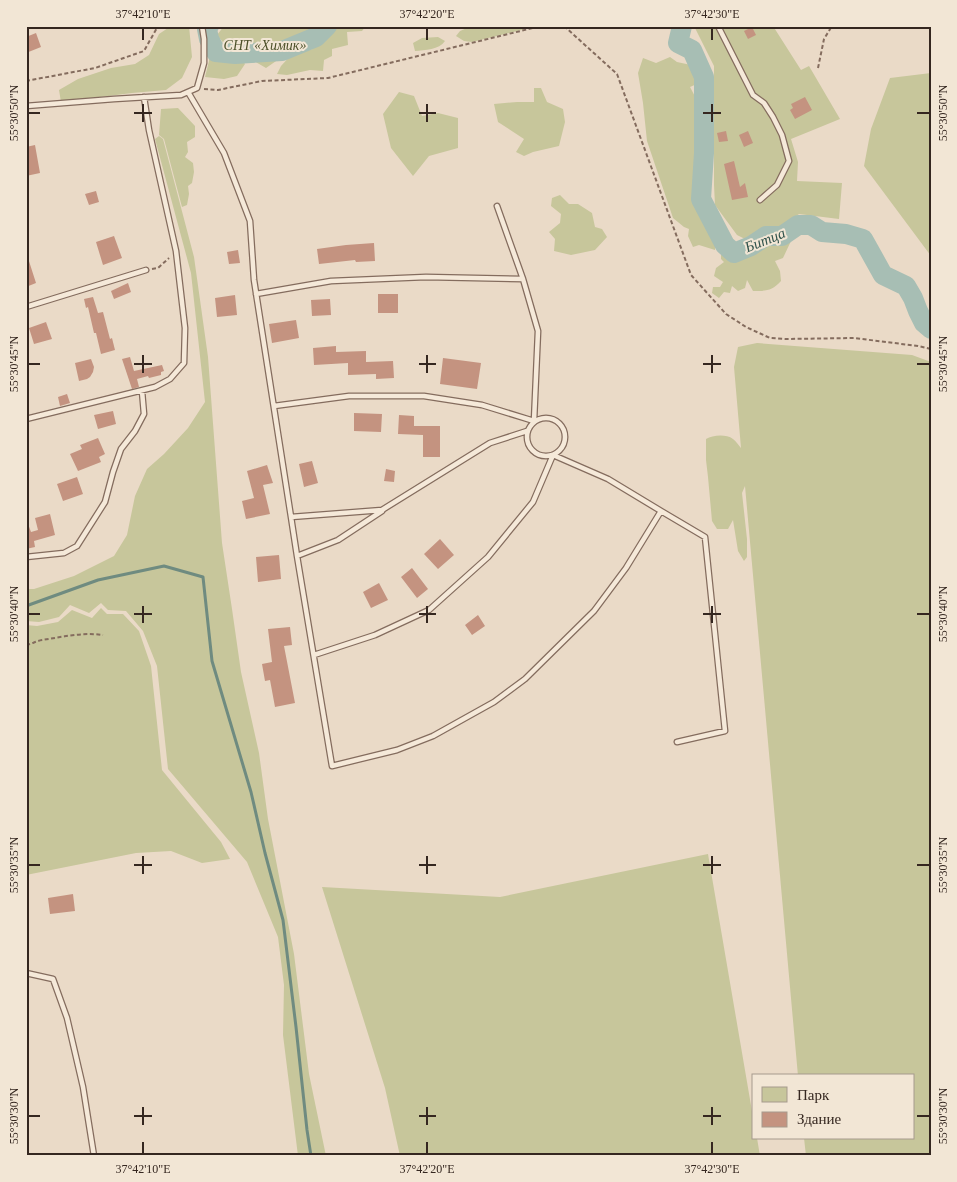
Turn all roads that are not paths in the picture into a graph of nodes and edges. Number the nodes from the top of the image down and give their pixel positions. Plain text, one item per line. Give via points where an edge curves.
1 (202, 26) edge
2 (718, 26) edge
3 (188, 92) junction
4 (144, 97) junction
5 (26, 106) edge
6 (760, 200) dead end
7 (497, 206) dead end
8 (146, 270) road end
9 (523, 279) junction
10 (256, 294) junction
11 (26, 307) edge
12 (142, 391) junction
13 (274, 406) junction
14 (26, 419) edge
15 (534, 421) junction
16 (527, 431) junction
17 (553, 455) junction
18 (382, 510) junction
19 (661, 511) junction
20 (291, 517) junction
21 (297, 556) junction
22 (26, 557) edge
23 (314, 655) junction
24 (677, 742) dead end
25 (26, 973) edge
26 (94, 1156) edge

1 - 3 lane via 204,63 197,88
2 - 6 lane via 753,95 773,116 789,161 776,185
3 - 4 lane
3 - 10 lane via 224,153 250,221
4 - 5 lane
4 - 12 lane via 176,251 185,328 184,363 170,379
7 - 9 lane
8 - 11 lane
9 - 10 lane via 426,277 331,281
9 - 15 lane via 538,331
10 - 13 lane
12 - 14 lane
12 - 22 lane via 144,414 121,449 105,502 77,546 64,553
13 - 15 lane via 349,396 424,396 482,406
13 - 20 lane
15 - 16 lane
15 - 17 lane via 547,417 559,422 563,428 563,447
16 - 17 lane via 530,449 541,456
16 - 18 lane via 490,443
17 - 19 lane via 608,479
17 - 23 lane via 533,502 488,557 429,610 375,635
18 - 20 lane
18 - 21 lane via 338,540
19 - 23 lane via 626,568 594,611 525,679 494,702 433,736 396,750 332,766
19 - 24 lane via 705,537 725,731
20 - 21 lane
21 - 23 lane
25 - 26 lane via 53,979 67,1018

